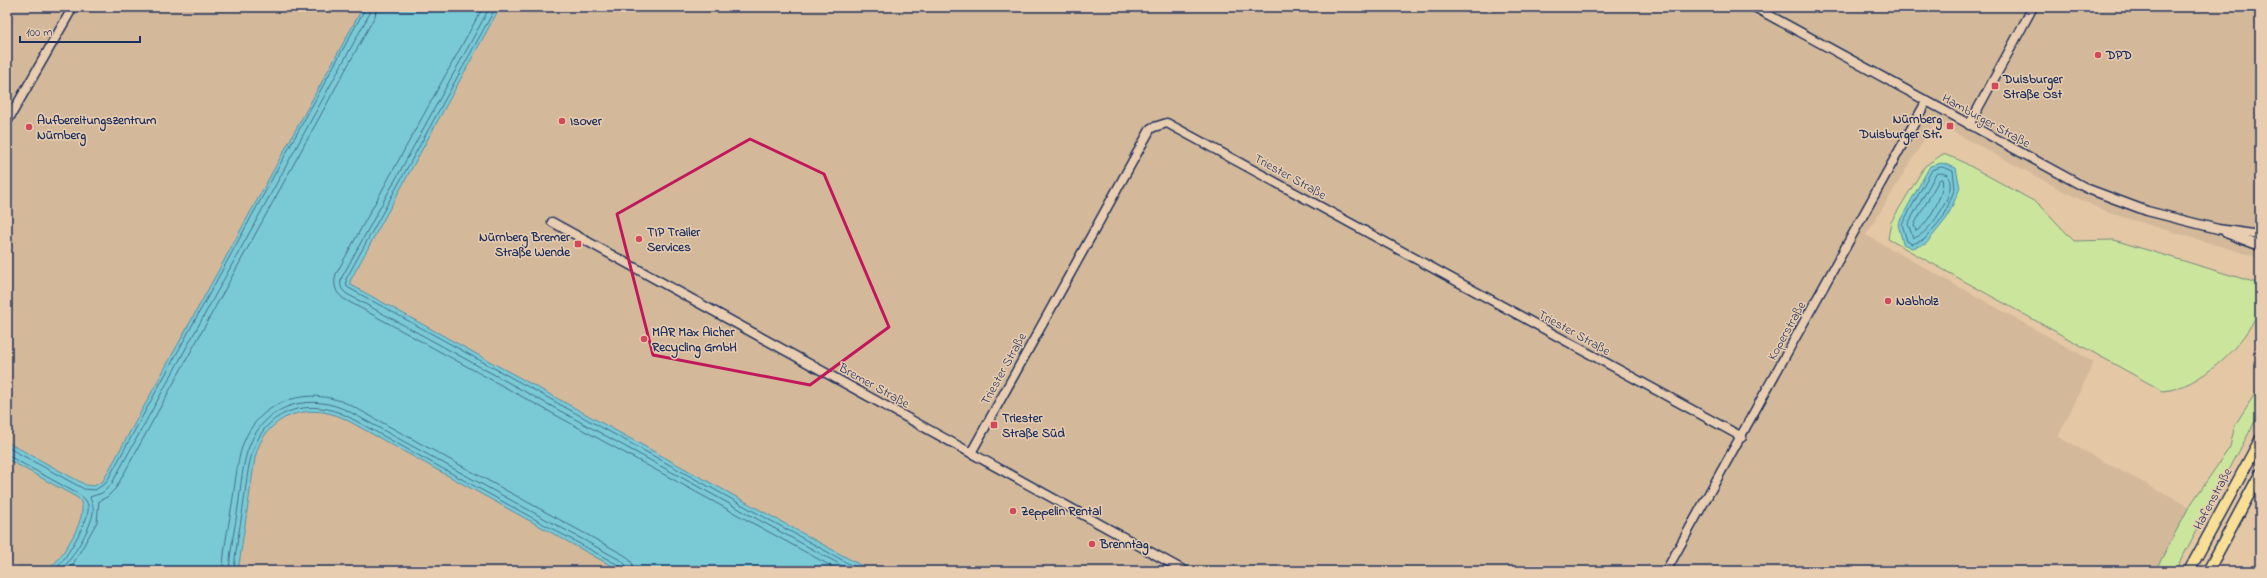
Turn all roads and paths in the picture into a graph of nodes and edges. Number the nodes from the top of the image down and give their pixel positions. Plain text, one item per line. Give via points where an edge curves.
1 (73, 7) edge
2 (1754, 7) edge
3 (2034, 7) edge
4 (1926, 102) junction
5 (7, 122) edge
6 (1969, 125) junction
7 (552, 222) dead end
8 (2218, 229) junction
9 (2260, 235) edge
10 (2260, 246) edge
11 (1742, 437) junction
12 (2260, 440) edge
13 (971, 453) junction
14 (2260, 474) edge
15 (1185, 571) edge
16 (1666, 571) edge
17 (2189, 571) edge
18 (2208, 571) edge

1 - 5 street
2 - 4 street, Hamburger Straße
3 - 6 street
4 - 6 street, Hamburger Straße
4 - 11 street, Koperstraße
6 - 8 street, Hamburger Straße via 2095,192 2138,208
7 - 13 street, Bremer Straße
8 - 9 street, Hamburger Straße
8 - 10 street, Hamburger Straße
11 - 13 street, Triester Straße via 1167,123 1151,128
11 - 16 street, Koperstraße
12 - 17 main road, Hafenstraße
13 - 15 street, Bremer Straße
14 - 18 main road

